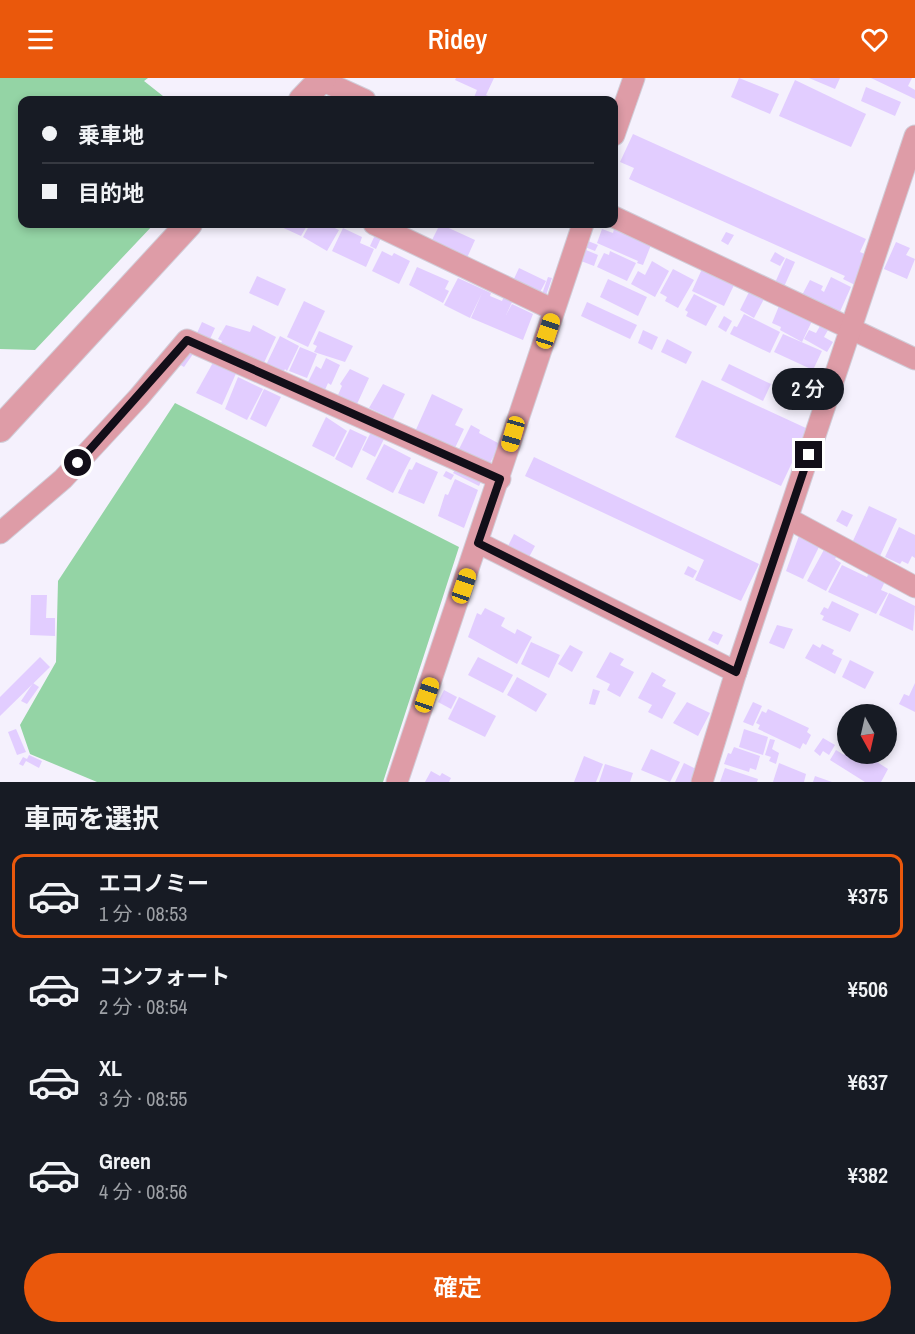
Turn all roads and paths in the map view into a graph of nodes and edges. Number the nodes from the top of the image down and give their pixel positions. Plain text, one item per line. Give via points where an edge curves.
1 (634, 78) edge
2 (322, 79) edge
3 (306, 96) edge
4 (357, 96) edge
5 (618, 124) edge
6 (915, 135) edge
7 (618, 219) edge
8 (185, 228) edge
9 (382, 228) edge
10 (582, 228) edge
11 (554, 310) junction
12 (849, 327) junction
13 (915, 359) edge
14 (0, 429) edge
15 (500, 479) junction
16 (789, 519) junction
17 (0, 533) edge
18 (478, 543) junction
19 (915, 587) edge
20 (736, 672) junction
21 (397, 782) edge
22 (702, 782) edge

1 - 5 street
2 - 3 street
2 - 4 street
6 - 12 street
7 - 12 street
8 - 14 street
9 - 11 street
10 - 11 street
11 - 15 street
12 - 13 street
12 - 16 street
15 - 17 street via 187,340 63,480
15 - 18 street
16 - 19 street
16 - 20 street
18 - 20 street
18 - 21 street
20 - 22 street

